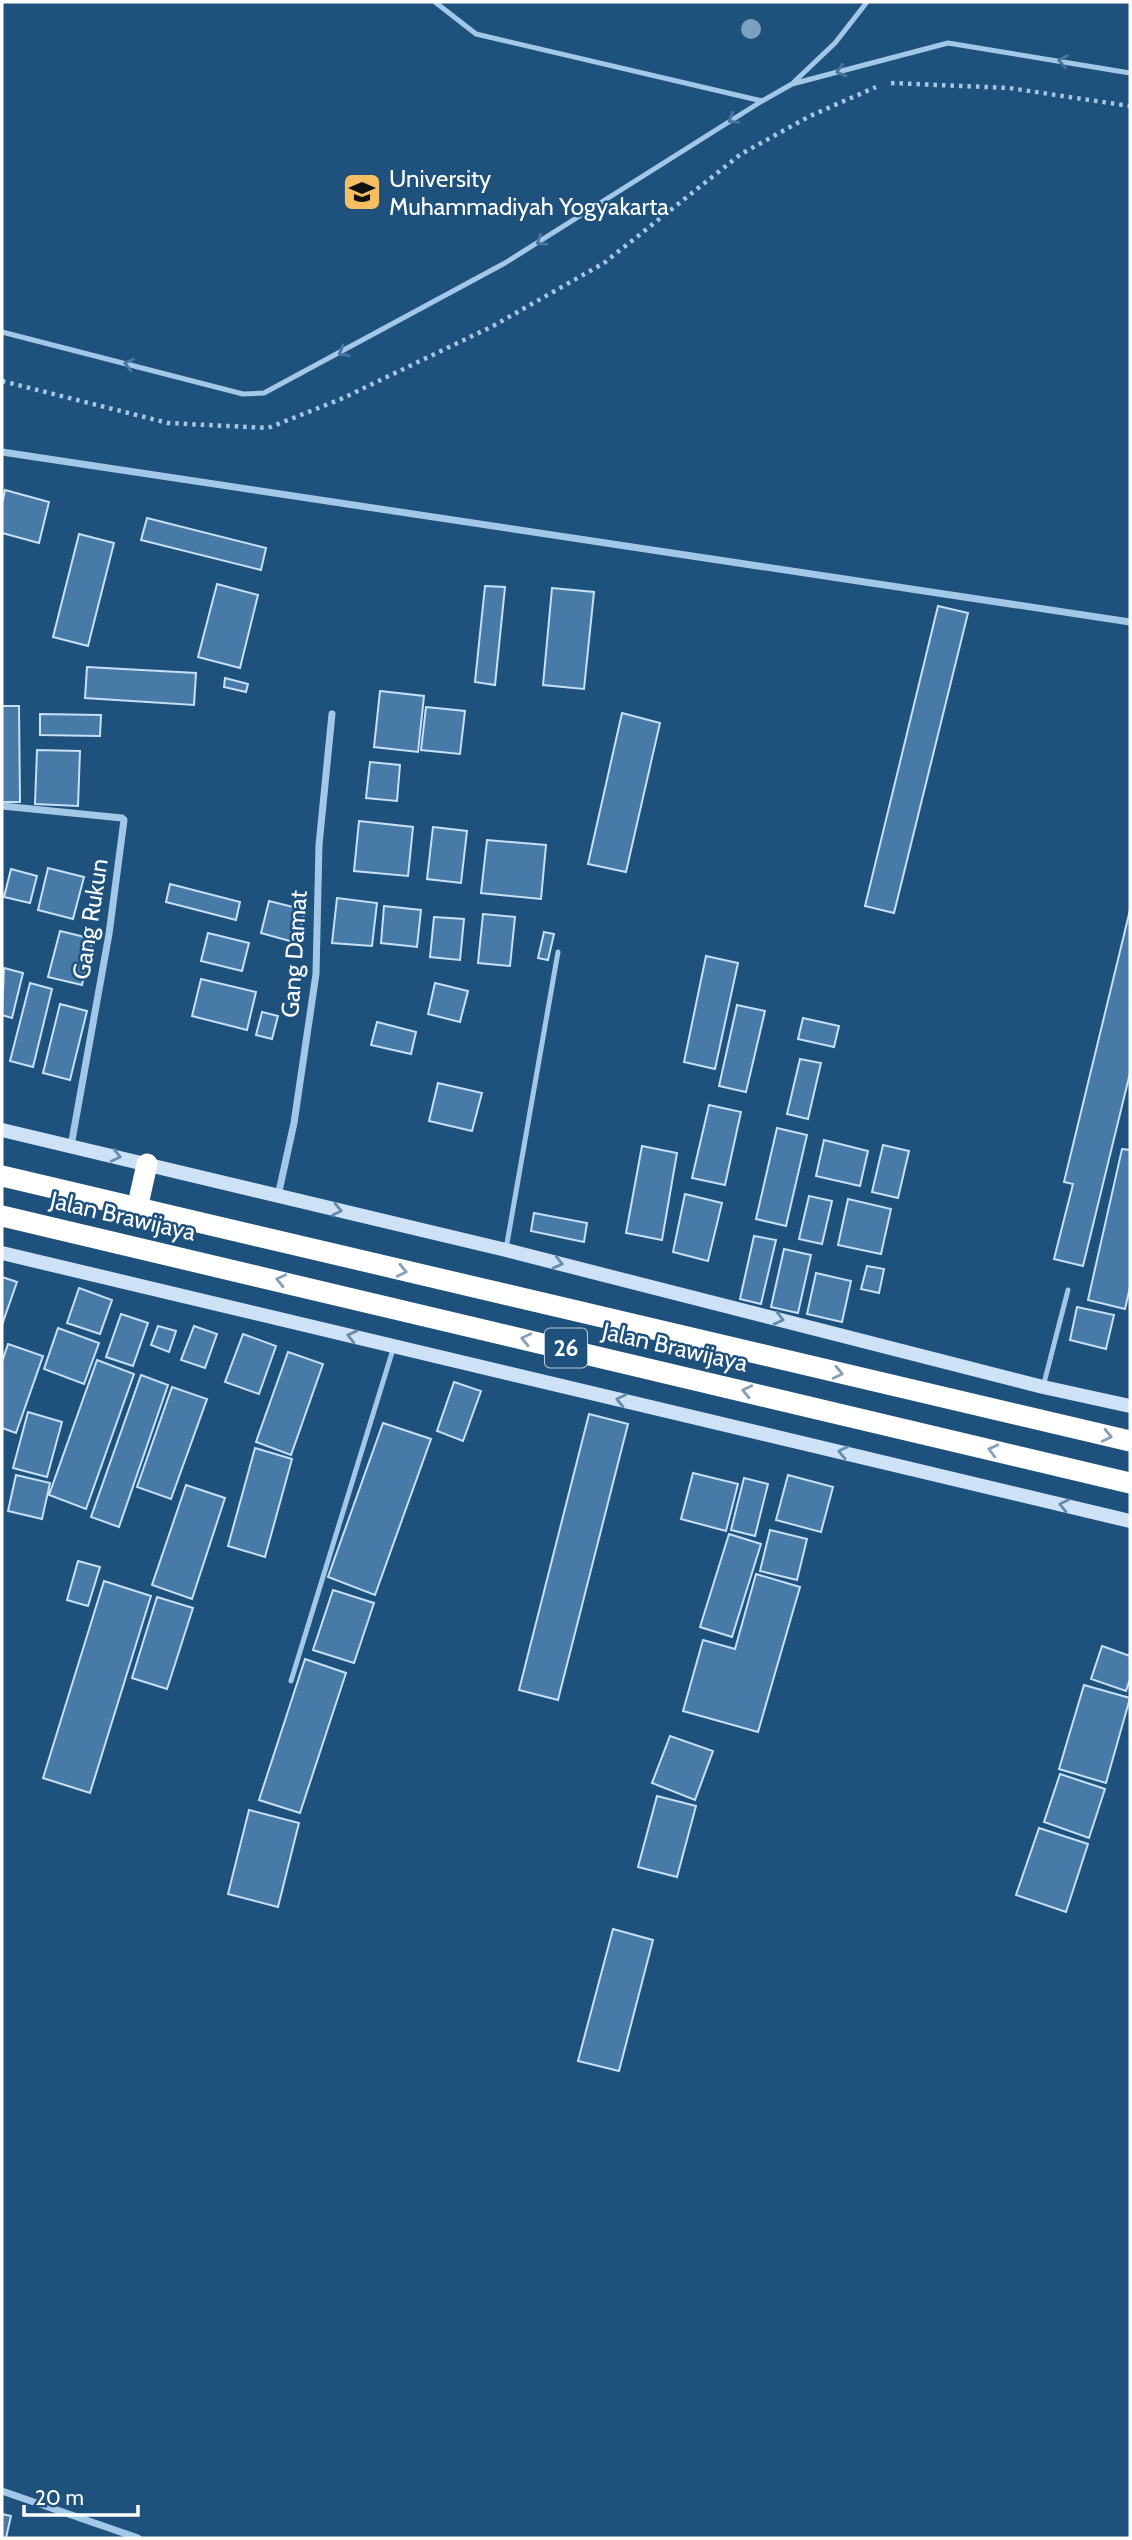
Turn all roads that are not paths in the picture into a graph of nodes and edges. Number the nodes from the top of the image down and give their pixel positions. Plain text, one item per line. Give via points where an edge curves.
1 (435, 2) edge
2 (867, 2) edge
3 (1130, 73) edge
4 (792, 84) junction
5 (762, 100) junction
6 (2, 332) edge
7 (2, 452) edge
8 (1130, 622) edge
9 (332, 714) dead end
10 (2, 806) edge
11 (558, 952) dead end
12 (2, 1130) edge
13 (71, 1146) junction
14 (147, 1164) junction
15 (2, 1176) edge
16 (278, 1195) junction
17 (137, 1209) junction
18 (2, 1216) edge
19 (506, 1250) junction
20 (2, 1253) edge
21 (1068, 1290) dead end
22 (394, 1346) junction
23 (1043, 1387) junction
24 (1130, 1406) edge
25 (1130, 1441) edge
26 (1130, 1483) edge
27 (1130, 1521) edge
28 (290, 1681) dead end
29 (2, 2491) edge
30 (138, 2538) edge

1 - 5 lane via 477,34
2 - 4 lane via 835,43
3 -> 4 lane via 948,43
4 - 5 lane
5 -> 6 lane via 505,263 264,393 243,394
7 - 8 street
9 - 16 street, Gang Damat via 319,845 316,974 295,1124
10 - 13 street, Gang Rukun via 124,820
11 - 19 lane
12 - 13 street
13 -> 14 street
14 - 16 street
14 - 17 highway
15 - 17 highway, Jalan Brawijaya / 26
16 -> 19 street
17 -> 25 highway, Jalan Brawijaya / 26
26 -> 18 highway, Jalan Brawijaya / 26
19 -> 23 street
22 -> 20 street
21 - 23 lane
27 -> 22 street
22 - 28 lane
23 - 24 street
29 - 30 street

